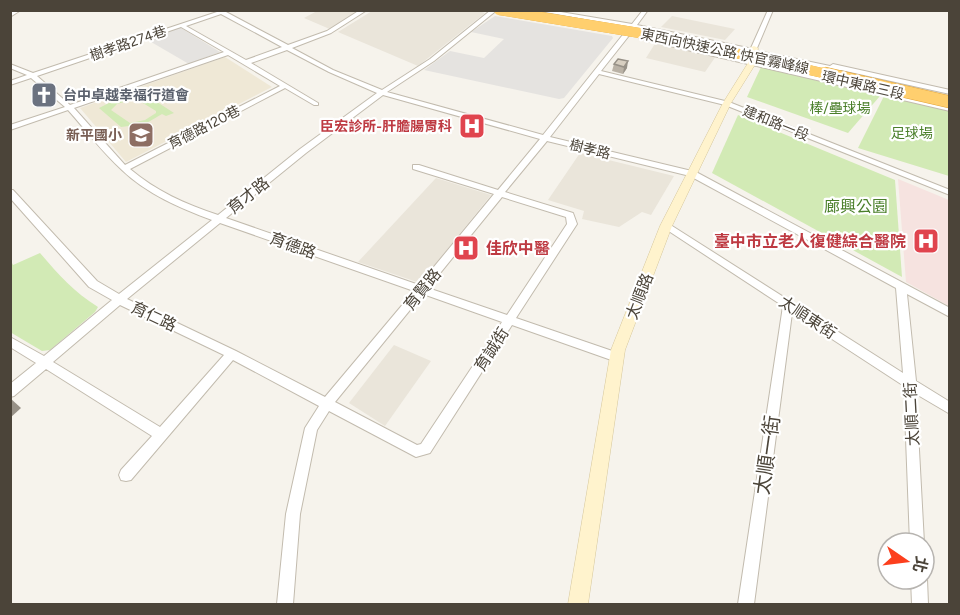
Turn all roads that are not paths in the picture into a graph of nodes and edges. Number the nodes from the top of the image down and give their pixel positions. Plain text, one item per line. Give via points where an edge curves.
1 (19, 10) edge
2 (365, 10) edge
3 (490, 10) edge
4 (527, 10) edge
5 (646, 10) edge
6 (771, 10) edge
7 (223, 11) edge
8 (496, 11) edge
9 (544, 13) edge
10 (10, 16) edge
11 (181, 25) junction
12 (631, 29) junction
13 (288, 47) junction
14 (228, 53) junction
15 (753, 55) junction
16 (245, 63) junction
17 (10, 66) edge
18 (597, 72) junction
19 (34, 74) junction
20 (10, 81) edge
21 (284, 86) junction
22 (382, 93) junction
23 (950, 100) edge
24 (727, 103) junction
25 (316, 104) dead end
26 (68, 109) junction
27 (10, 128) edge
28 (545, 138) junction
29 (416, 167) dead end
30 (125, 168) junction
31 (693, 174) junction
32 (10, 192) edge
33 (499, 194) junction
34 (950, 194) edge
35 (218, 219) junction
36 (666, 226) junction
37 (901, 286) junction
38 (421, 290) junction
39 (120, 299) junction
40 (788, 305) junction
41 (950, 314) edge
42 (510, 321) junction
43 (10, 340) edge
44 (232, 354) junction
45 (617, 357) junction
46 (45, 362) junction
47 (910, 384) junction
48 (10, 392) edge
49 (326, 405) junction
50 (950, 409) edge
51 (161, 434) junction
52 (126, 475) dead end
53 (916, 531) edge
54 (285, 604) edge
55 (578, 604) edge
56 (746, 604) edge

1 - 10 street
2 - 13 street via 329,33
3 - 8 street, 環中東路三段
4 - 9 highway, bridge
5 - 12 street, 育賢路
6 - 15 street, 太順路
7 - 11 street, 樹孝路274巷
7 - 13 street, 樹孝路
8 - 9 highway, bridge
8 - 12 street, 環中東路三段
8 - 22 street, 育才路
9 - 12 street, 環中東路三段
9 - 12 street, 環中東路三段
9 - 23 highway, bridge
11 - 14 street
11 - 19 street, 樹孝路274巷
12 - 15 street, 環中東路三段
12 - 15 street, 環中東路三段
12 - 18 street, 育賢路
13 - 16 street
13 - 22 street, 樹孝路
14 - 16 street
14 - 26 street
15 - 23 street, 環中東路三段
15 - 23 street, 環中東路三段
15 - 24 street, 太順路
16 - 21 street
17 - 19 street, 育德路
18 - 24 street, 建和路一段
18 - 28 street, 育賢路
19 - 20 street, 樹孝路274巷
19 - 26 street, 育德路
21 - 25 street
21 - 30 street, 育德路120巷
22 - 28 street, 樹孝路
22 - 35 street, 育才路
24 - 31 street, 太順路
24 - 34 street, 建和路一段
26 - 27 street
26 - 30 street, 育德路
28 - 31 street, 樹孝路
28 - 33 street, 育賢路
29 - 33 street
30 - 35 street, 育德路 via 149,189
31 - 36 street, 太順路
31 - 37 street, 樹孝路
32 - 39 street, 育仁路 via 93,284
33 - 38 street, 育賢路
33 - 42 street, 育誠街 via 570,216 572,224
35 - 38 street, 育德路
35 - 39 street, 育才路
36 - 40 street, 太順東街
36 - 45 street, 太順路
37 - 41 street, 樹孝路
37 - 47 street, 太順二街
38 - 42 street, 育德路
38 - 49 street, 育賢路
39 - 44 street, 育仁路
39 - 46 street, 育才路
40 - 47 street, 太順東街
40 - 56 street, 太順一街
42 - 45 street, 育德路
42 - 49 street, 育誠街 via 425,449 416,452
43 - 46 street
44 - 49 street, 育仁路
44 - 51 street
45 - 55 street, 太順路
46 - 48 street, 育才路
46 - 51 street
47 - 50 street, 太順東街
47 - 53 street, 太順二街
49 - 54 street, 育賢路 via 311,428 293,514
51 - 52 street

